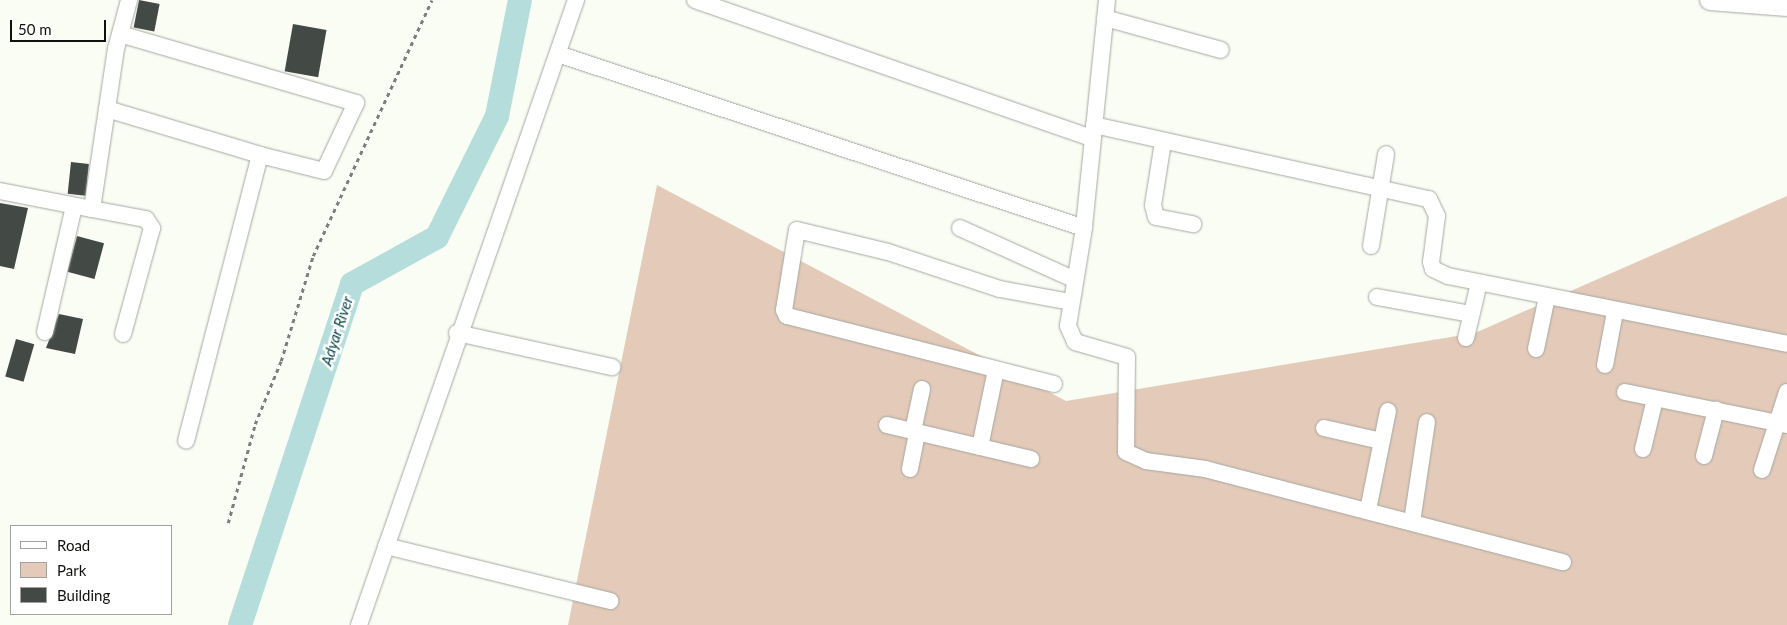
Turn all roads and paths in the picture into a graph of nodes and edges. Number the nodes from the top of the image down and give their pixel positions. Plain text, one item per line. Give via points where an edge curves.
1 (129, 0) edge
2 (432, 0) edge
3 (576, 0) edge
4 (695, 0) edge
5 (1107, 0) edge
6 (1710, 0) edge
7 (1787, 6) edge
8 (1105, 18) junction
9 (120, 34) junction
10 (1221, 50) dead end
11 (560, 54) junction
12 (107, 109) junction
13 (1092, 132) junction
14 (1163, 142) junction
15 (1386, 154) dead end
16 (260, 155) junction
17 (1379, 190) junction
18 (0, 191) edge
19 (74, 206) junction
20 (92, 210) junction
21 (1193, 224) dead end
22 (960, 228) dead end
23 (1084, 228) junction
24 (1371, 246) dead end
25 (1073, 279) junction
26 (1480, 283) junction
27 (1377, 297) dead end
28 (1547, 297) junction
29 (1071, 302) junction
30 (1615, 312) junction
31 (1471, 314) junction
32 (45, 332) dead end
33 (457, 333) junction
34 (123, 334) dead end
35 (1466, 338) dead end
36 (1787, 344) edge
37 (1536, 349) dead end
38 (1605, 365) dead end
39 (612, 367) dead end
40 (996, 370) junction
41 (1054, 384) dead end
42 (922, 389) dead end
43 (1625, 392) dead end
44 (1787, 392) edge
45 (1654, 399) junction
46 (1716, 410) junction
47 (1388, 411) dead end
48 (1428, 422) dead end
49 (887, 424) dead end
50 (1780, 424) edge
51 (1324, 428) dead end
52 (915, 431) junction
53 (186, 441) dead end
54 (1381, 441) junction
55 (980, 447) junction
56 (1642, 449) dead end
57 (1704, 456) dead end
58 (1030, 460) dead end
59 (910, 469) dead end
60 (1762, 470) dead end
61 (1368, 510) junction
62 (1412, 522) junction
63 (228, 523) dead end
64 (386, 546) junction
65 (1563, 562) dead end
66 (610, 601) dead end
67 (359, 625) edge

1 - 9 street
2 - 63 path via 313,256 281,361 255,424
3 - 11 street
4 - 13 street
5 - 8 street
6 - 7 main road
8 - 10 street
8 - 13 street
9 - 12 street
9 - 16 street via 356,102 324,171
11 - 23 street
11 - 33 street
12 - 16 street
12 - 20 street
13 - 14 street
13 - 23 street
14 - 17 street
14 - 21 street via 1154,205 1156,217
15 - 17 street
16 - 53 street
17 - 24 street
17 - 26 street via 1429,199 1437,216 1433,269
18 - 19 street
19 - 20 street
19 - 32 street
20 - 34 street via 146,219 152,228
22 - 25 street
23 - 25 street
25 - 29 street
26 - 28 street
26 - 31 street
27 - 31 street
28 - 30 street
28 - 37 street
29 - 40 street via 1000,289 888,252 797,230 784,310 787,316
29 - 61 street via 1070,338 1127,357 1130,373 1124,442 1126,452 1134,458 1205,468
30 - 36 street
30 - 38 street
31 - 35 street
33 - 39 street
33 - 64 street
40 - 41 street
40 - 55 street
42 - 52 street
43 - 45 street
44 - 50 street
45 - 46 street
45 - 56 street
46 - 50 street
46 - 57 street
47 - 54 street
48 - 62 street
49 - 52 street
50 - 60 street
51 - 54 street
52 - 55 street
52 - 59 street
54 - 61 street
55 - 58 street
61 - 62 street
62 - 65 street
64 - 66 street
64 - 67 street

